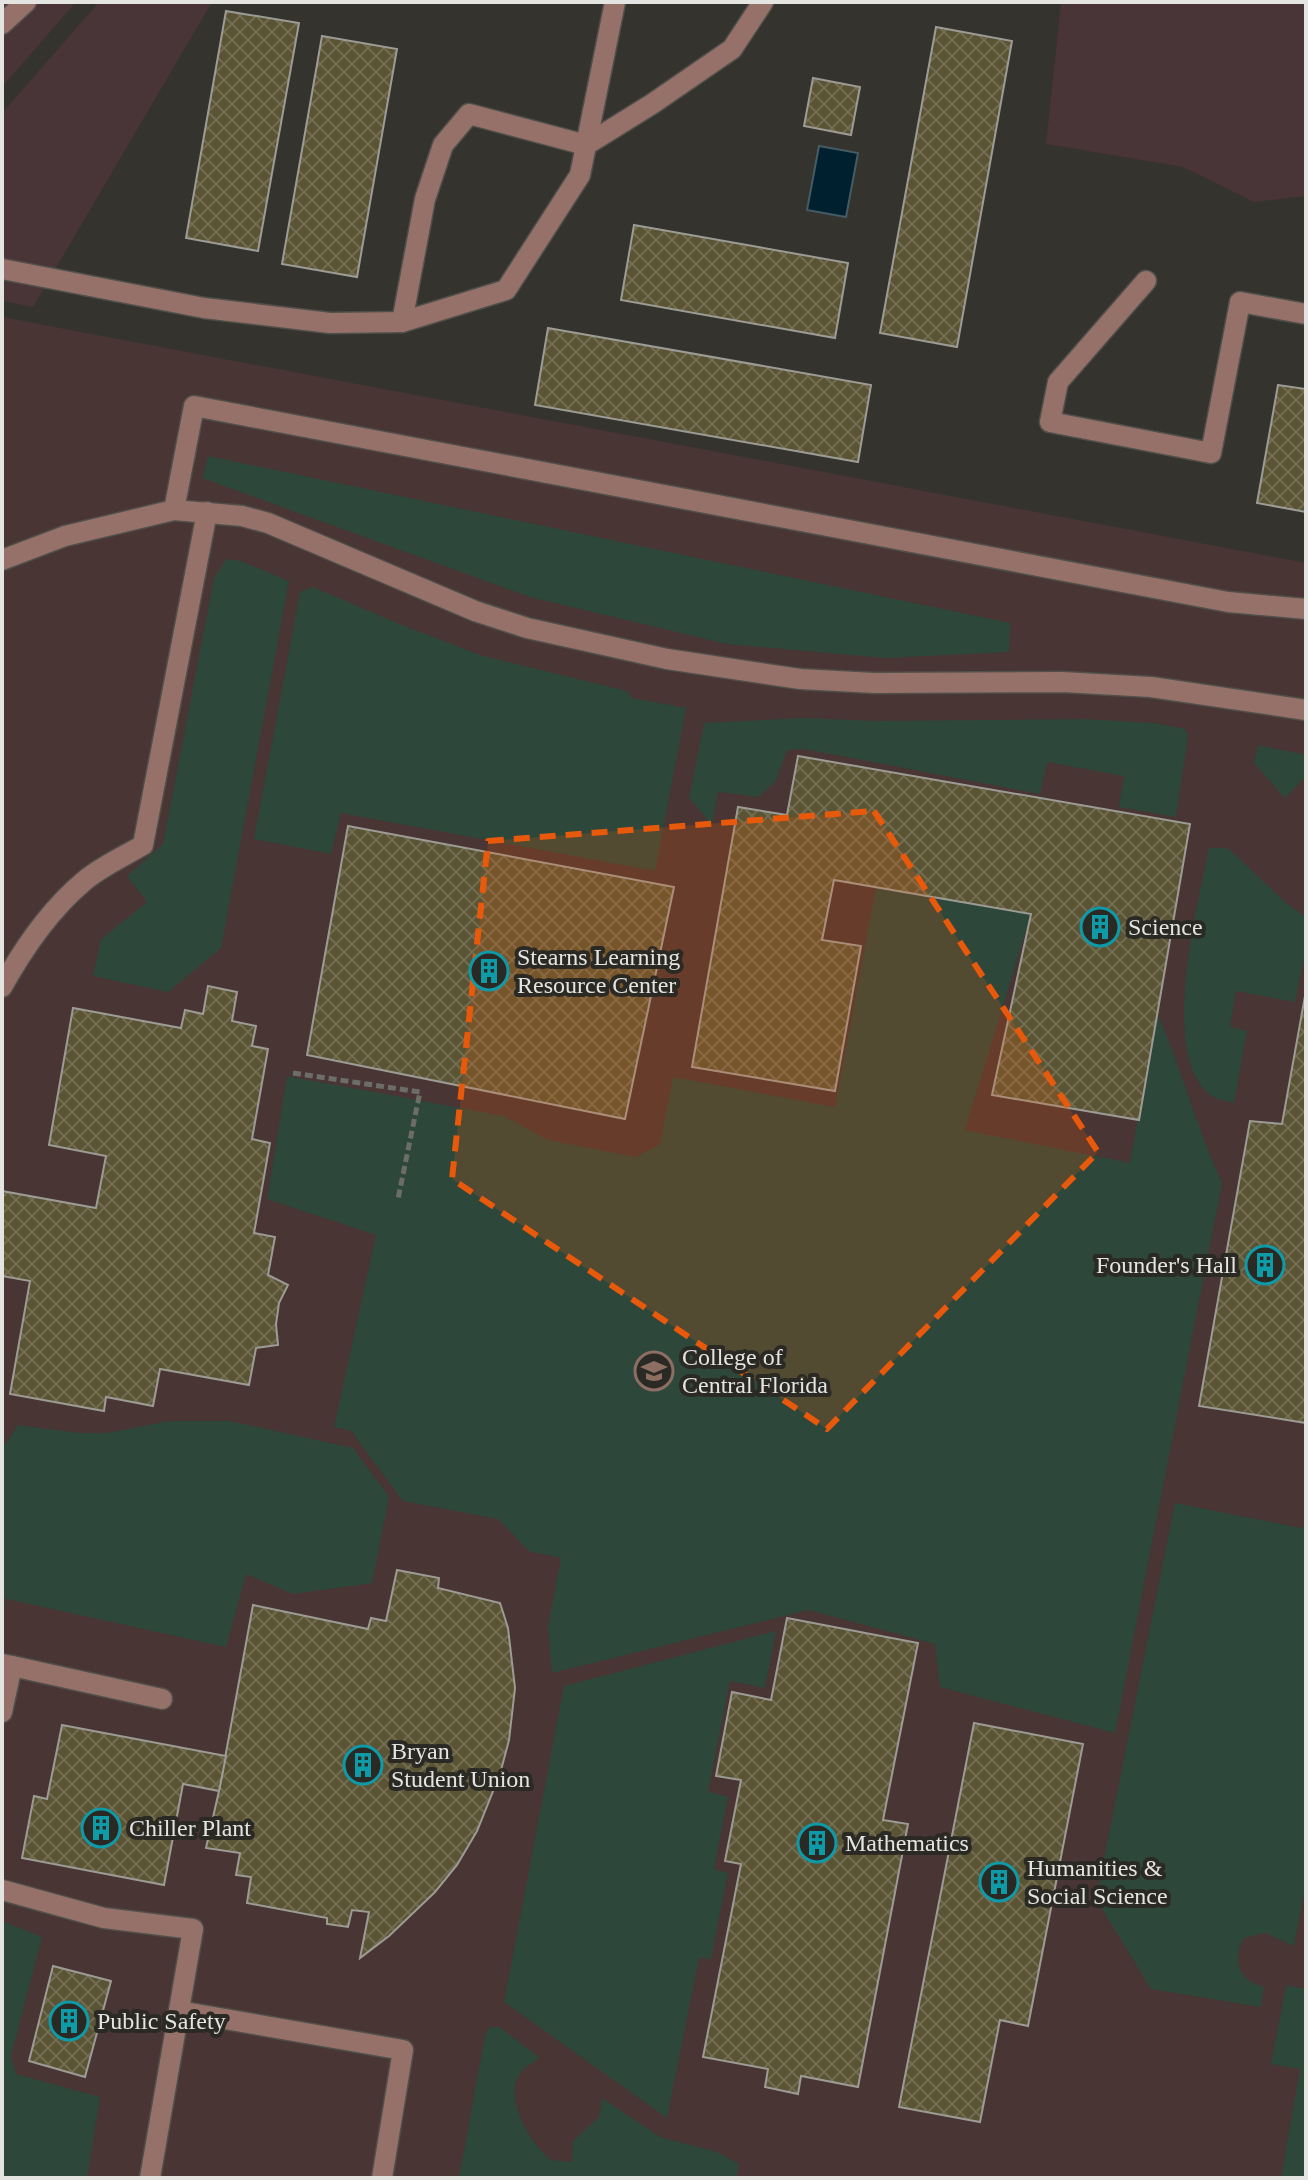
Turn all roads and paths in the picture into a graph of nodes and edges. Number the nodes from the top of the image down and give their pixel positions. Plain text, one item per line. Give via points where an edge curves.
1 (26, 2) edge
2 (615, 2) edge
3 (763, 2) edge
4 (2, 24) edge
5 (586, 145) junction
6 (2, 269) edge
7 (1146, 281) dead end
8 (1306, 314) edge
9 (402, 322) junction
10 (174, 510) junction
11 (207, 512) junction
12 (2, 560) edge
13 (1306, 609) edge
14 (1306, 710) edge
15 (2, 987) edge
16 (293, 1073) dead end
17 (398, 1199) dead end
18 (7, 1665) edge
19 (162, 1699) dead end
20 (2, 1712) edge
21 (2, 1890) edge
22 (179, 2011) junction
23 (150, 2178) edge
24 (382, 2178) edge

1 - 4 street
2 - 5 street
3 - 5 street via 732,49
5 - 9 street via 580,175 506,290
5 - 9 street via 469,114 443,145 425,199
6 - 9 street via 204,308 330,323
7 - 8 street via 1058,382 1050,422 1211,453 1240,302
10 - 11 street
10 - 12 street via 65,536
10 - 13 street via 194,406 1228,602
11 - 14 street via 268,523 527,628 667,659 859,683 1151,687
11 - 15 street via 143,845 84,880 50,916
16 - 17 path via 420,1092
18 - 19 street
18 - 20 street
21 - 22 street via 104,1918 193,1929
22 - 23 street
22 - 24 street via 403,2050

